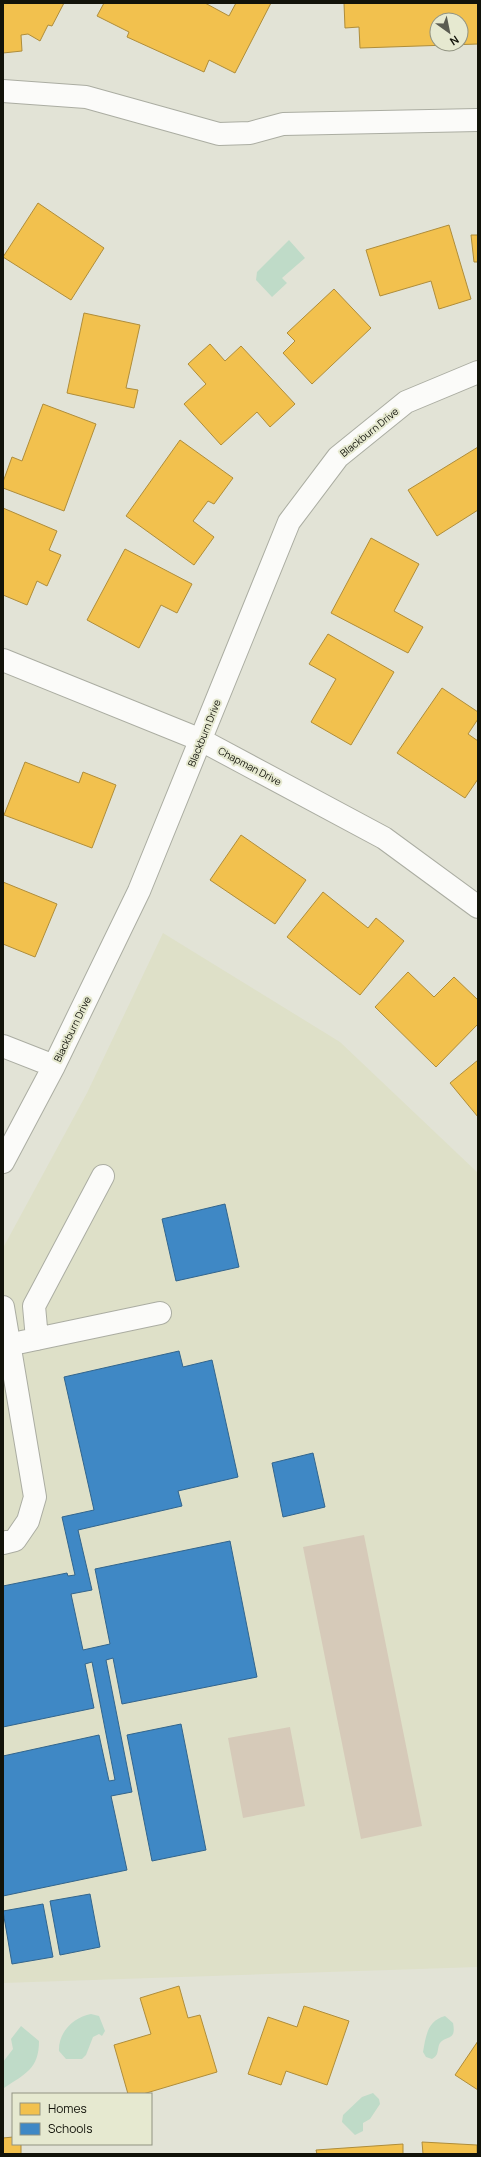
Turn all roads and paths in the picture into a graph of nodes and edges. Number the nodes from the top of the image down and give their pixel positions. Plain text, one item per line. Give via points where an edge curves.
1 (3, 91) edge
2 (478, 120) edge
3 (478, 372) edge
4 (3, 660) edge
5 (201, 740) junction
6 (478, 907) edge
7 (3, 1046) edge
8 (54, 1066) junction
9 (3, 1162) edge
10 (103, 1176) dead end
11 (3, 1307) edge
12 (160, 1313) dead end
13 (37, 1339) junction
14 (9, 1341) junction
15 (3, 1367) edge
16 (3, 1542) edge

1 - 2 street via 86,97 220,134 250,132 284,124
3 - 5 street, Blackburn Drive via 406,402 338,457 289,522
4 - 5 street, Chapman Drive
5 - 6 street, Chapman Drive via 384,838
5 - 8 street, Blackburn Drive via 139,891
7 - 8 street
8 - 9 street, Blackburn Drive
10 - 13 street via 34,1306
11 - 14 street
12 - 13 street
13 - 14 street
14 - 15 street
14 - 16 street via 35,1497 28,1521 15,1540

